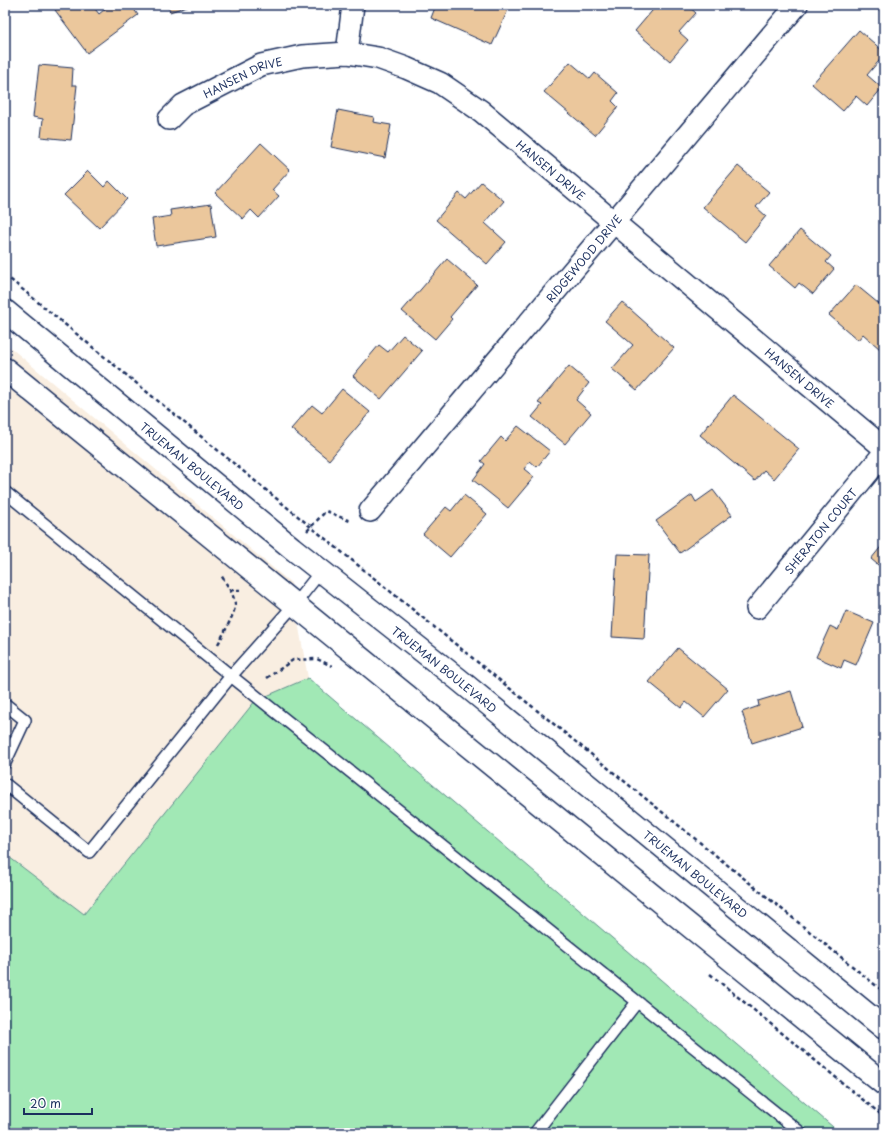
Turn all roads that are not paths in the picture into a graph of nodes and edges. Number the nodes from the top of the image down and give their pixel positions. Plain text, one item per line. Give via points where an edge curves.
1 (353, 5) edge
2 (797, 5) edge
3 (347, 53) junction
4 (169, 119) dead end
5 (612, 222) junction
6 (5, 311) edge
7 (5, 369) edge
8 (884, 448) edge
9 (884, 453) edge
10 (5, 492) edge
11 (370, 511) road end
12 (320, 571) junction
13 (294, 605) junction
14 (757, 608) dead end
15 (231, 676) junction
16 (5, 704) edge
17 (5, 763) edge
18 (5, 784) edge
19 (637, 1002) junction
20 (884, 1028) edge
21 (884, 1084) edge
22 (535, 1133) edge
23 (801, 1133) edge

1 - 3 street
2 - 5 street, RIDGEWOOD DRIVE
3 - 4 street, HANSEN DRIVE via 302,56 261,65 183,105
3 - 5 street, HANSEN DRIVE via 378,58 440,83 481,111
5 - 8 street, HANSEN DRIVE
5 - 11 street, RIDGEWOOD DRIVE
6 - 12 main road, TRUEMAN BOULEVARD
7 - 13 main road
9 - 14 street, SHERATON COURT
10 - 15 lane
12 - 13 lane
12 - 20 main road, TRUEMAN BOULEVARD via 464,684
13 - 15 lane
13 - 21 main road
15 - 18 lane via 90,852
15 - 19 lane
16 - 17 lane via 25,720
19 - 22 lane
19 - 23 lane

